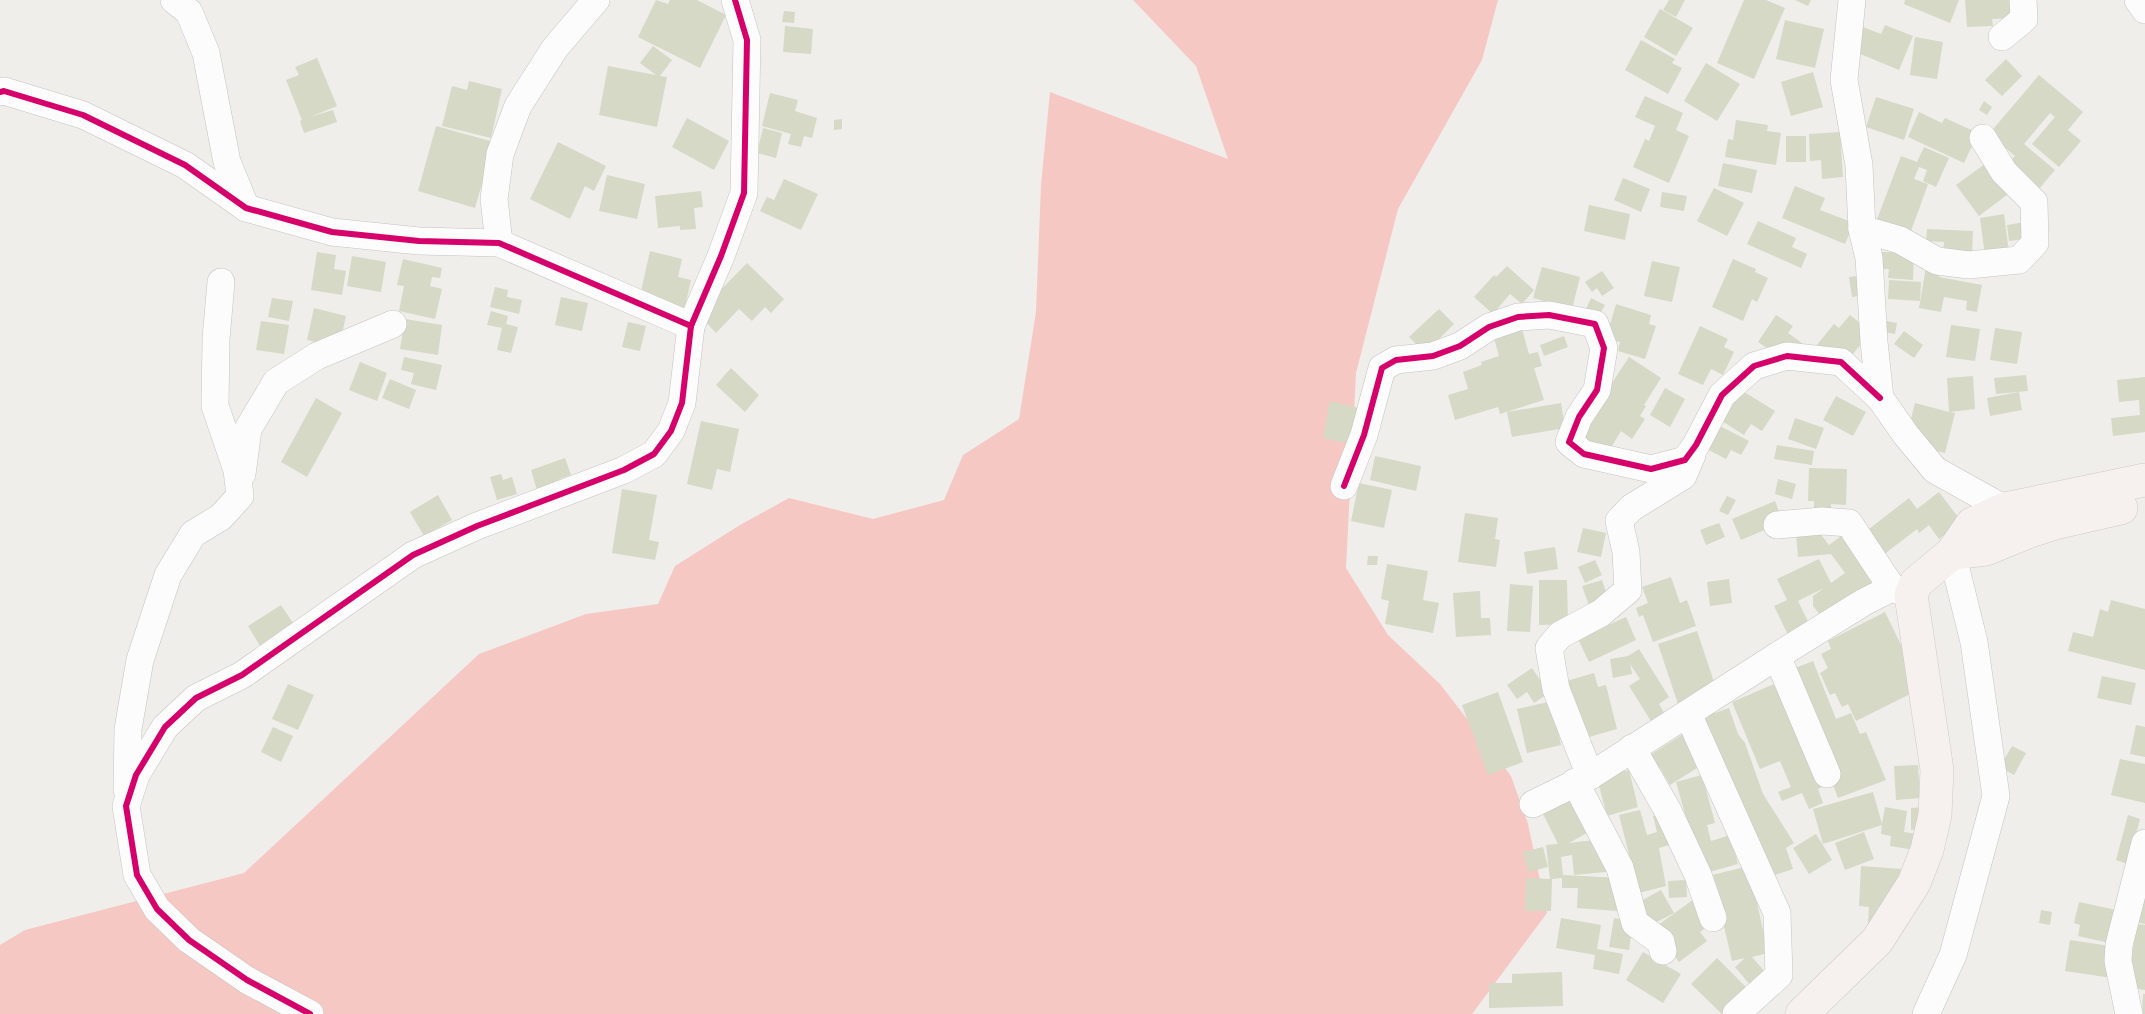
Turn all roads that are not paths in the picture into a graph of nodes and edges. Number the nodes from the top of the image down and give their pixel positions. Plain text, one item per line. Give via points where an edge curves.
1 (174, 0) edge
2 (596, 0) edge
3 (735, 0) edge
4 (1852, 0) edge
5 (2023, 0) edge
6 (2138, 0) edge
7 (2145, 10) edge
8 (2002, 37) dead end
9 (1, 91) edge
10 (1983, 138) dead end
11 (246, 207) junction
12 (1862, 229) junction
13 (499, 243) junction
14 (221, 282) dead end
15 (393, 324) dead end
16 (691, 327) junction
17 (1880, 398) junction
18 (1696, 445) junction
19 (2145, 480) edge
20 (1344, 486) dead end
21 (240, 496) junction
22 (2145, 502) edge
23 (2005, 509) junction
24 (1777, 525) dead end
25 (1952, 554) junction
26 (1901, 592) junction
27 (1777, 656) junction
28 (1688, 714) junction
29 (1632, 748) junction
30 (1827, 774) dead end
31 (1582, 779) junction
32 (1533, 804) dead end
33 (126, 806) junction
34 (2145, 843) edge
35 (2141, 877) edge
36 (1713, 918) dead end
37 (1663, 951) dead end
38 (310, 1014) edge
39 (1736, 1014) edge
40 (1802, 1014) edge
41 (1926, 1014) edge
42 (2129, 1014) edge

1 - 11 street via 189,12 206,53 227,162
2 - 13 street via 555,48 518,106 501,154 494,199
3 - 16 street via 747,40 744,193
4 - 12 street via 1844,80 1859,165
5 - 8 street via 2024,19
6 - 7 street
9 - 11 street via 82,115 185,165
10 - 12 street via 2004,172 2034,202 2035,243 2019,260 1969,265 1937,261 1900,240
11 - 13 street via 332,232 419,241
12 - 17 street via 1869,258
13 - 16 street
14 - 21 street via 215,406 237,470
15 - 21 street via 317,356 276,382 248,429
16 - 33 street via 682,403 671,431 654,454 624,470 413,555 242,675 196,698 165,727 136,775
17 - 18 street via 1841,362 1787,356 1754,366 1722,395
17 - 23 street via 1935,470
18 - 20 street via 1685,460 1651,469 1584,454 1569,441 1579,417 1598,390 1604,348 1594,324 1549,315 1518,317 1489,327 1460,346 1433,356 1396,360 1382,368 1364,435
18 - 31 street via 1683,476 1631,508 1619,521 1628,590 1601,613 1560,635 1549,648 1556,689
19 - 23 main road
21 - 33 street via 221,517 193,534 168,575 140,660 128,729
22 - 25 main road via 2055,523 1986,549
23 - 25 main road via 1972,524
24 - 26 street via 1849,523
25 - 26 main road
25 - 41 street via 1974,642 1996,796 1953,955
26 - 27 street via 1864,602
26 - 40 main road via 1937,770 1935,815 1927,850 1914,883 1877,941
27 - 28 street
27 - 30 street
28 - 29 street
28 - 39 street via 1777,913 1779,975
29 - 31 street
29 - 36 street via 1668,811
31 - 32 street
31 - 37 street via 1620,868 1635,923 1661,942
33 - 38 street via 137,875 157,909 189,940 247,980
34 - 35 street
35 - 42 street via 2119,945 2118,961

